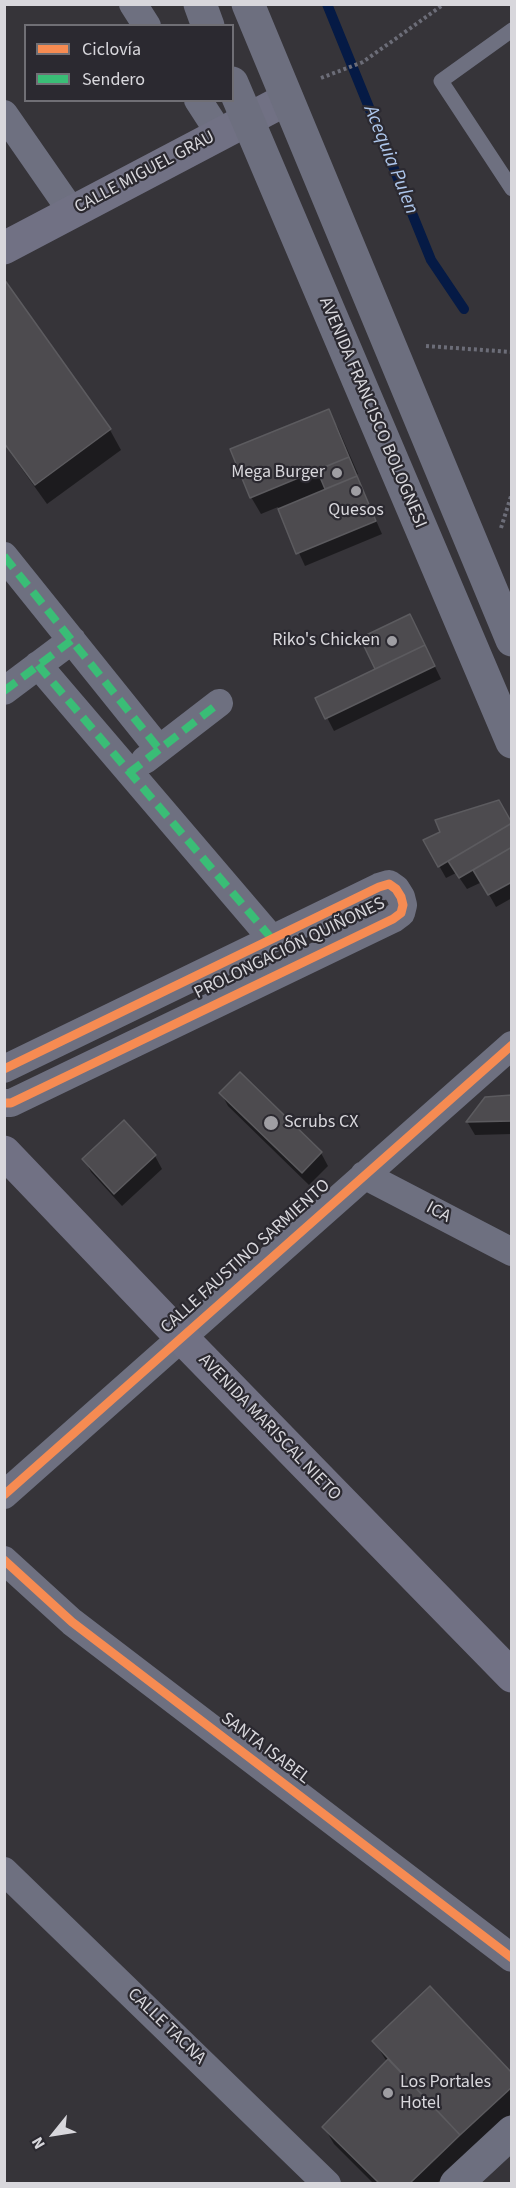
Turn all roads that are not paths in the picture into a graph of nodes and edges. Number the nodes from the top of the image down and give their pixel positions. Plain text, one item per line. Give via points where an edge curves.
1 (133, 4) edge
2 (200, 4) edge
3 (248, 4) edge
4 (146, 24) edge
5 (207, 24) edge
6 (512, 30) edge
7 (287, 99) junction
8 (201, 102) edge
9 (233, 102) edge
10 (4, 114) edge
11 (234, 126) junction
12 (512, 189) edge
13 (72, 212) junction
14 (4, 249) edge
15 (4, 556) edge
16 (72, 640) junction
17 (512, 640) edge
18 (38, 664) junction
19 (4, 691) edge
20 (219, 703) dead end
21 (512, 742) edge
22 (159, 749) junction
23 (129, 773) junction
24 (272, 939) junction
25 (512, 1045) edge
26 (4, 1069) edge
27 (4, 1103) edge
28 (4, 1152) edge
29 (364, 1174) junction
30 (512, 1252) edge
31 (180, 1337) junction
32 (4, 1495) edge
33 (4, 1560) edge
34 (512, 1676) edge
35 (4, 1871) edge
36 (512, 1958) edge
37 (512, 2132) edge
38 (327, 2184) edge
39 (456, 2184) edge

1 - 4 street
2 - 5 main road
3 - 7 main road
6 - 12 lane via 441,81
7 - 11 main road, CALLE MIGUEL GRAU
7 - 17 main road
8 - 11 street
9 - 11 main road, AVENIDA FRANCISCO BOLOGNESI
10 - 13 street
11 - 13 main road, CALLE MIGUEL GRAU
11 - 21 main road, AVENIDA FRANCISCO BOLOGNESI
13 - 14 main road, CALLE MIGUEL GRAU
15 - 16 street
16 - 18 street
16 - 22 street
18 - 19 street
18 - 23 street
20 - 22 street
22 - 23 street
23 - 24 street
24 - 26 street, PROLONGACIÓN QUIÑONES
24 - 27 street, PROLONGACIÓN QUIÑONES via 379,887 389,884 401,897 403,905 393,919
25 - 29 street, CALLE FAUSTINO SARMIENTO
28 - 31 main road, AVENIDA MARISCAL NIETO
29 - 30 street, ICA
29 - 31 street, CALLE FAUSTINO SARMIENTO
31 - 32 street, CALLE FAUSTINO SARMIENTO
31 - 34 main road, AVENIDA MARISCAL NIETO
33 - 36 street, SANTA ISABEL via 72,1622
35 - 38 street, CALLE TACNA
37 - 39 main road

